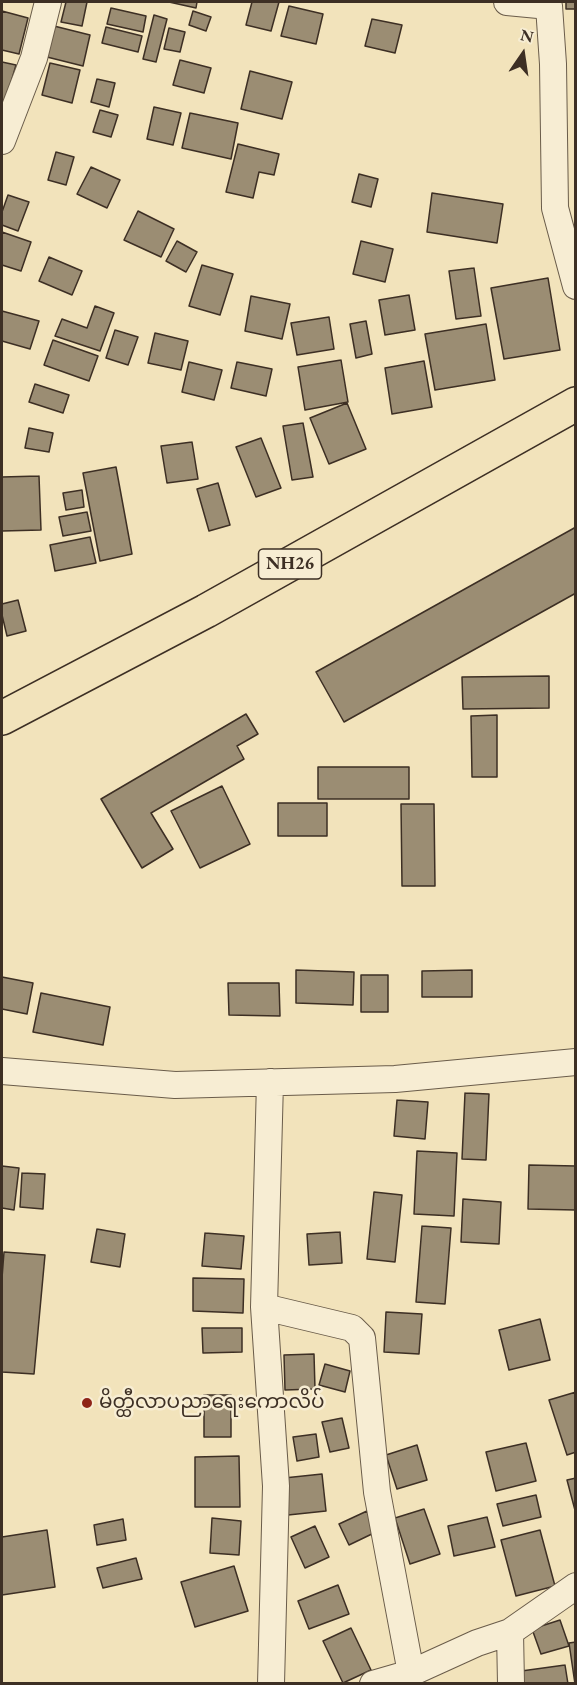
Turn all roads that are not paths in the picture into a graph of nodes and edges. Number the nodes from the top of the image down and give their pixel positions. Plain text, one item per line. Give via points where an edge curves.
1 (48, 2) edge
2 (507, 2) edge
3 (549, 4) edge
4 (2, 141) edge
5 (576, 286) edge
6 (576, 404) edge
7 (2, 718) edge
8 (576, 1062) edge
9 (2, 1071) edge
10 (270, 1082) junction
11 (264, 1307) junction
12 (576, 1586) edge
13 (510, 1632) junction
14 (411, 1673) junction
15 (271, 1683) edge
16 (373, 1683) edge
17 (511, 1683) edge

1 - 4 street via 34,58
2 - 3 street
3 - 5 street via 555,208
6 - 7 highway, NH26 via 206,611
8 - 10 street via 395,1079
9 - 10 street via 175,1085
10 - 11 street
11 - 14 street via 352,1328 362,1338 377,1492
11 - 15 street via 276,1486
12 - 13 street
13 - 14 street
13 - 17 street
14 - 16 street

